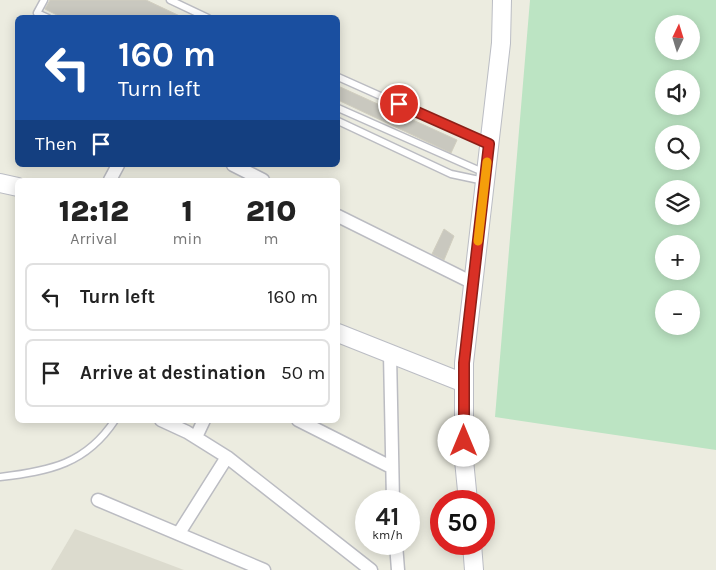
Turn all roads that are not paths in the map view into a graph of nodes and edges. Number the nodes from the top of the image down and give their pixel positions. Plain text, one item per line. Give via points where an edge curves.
1 (44, 0) edge
2 (170, 0) edge
3 (502, 0) edge
4 (41, 15) edge
5 (202, 15) edge
6 (340, 78) edge
7 (340, 109) edge
8 (340, 122) edge
9 (489, 144) junction
10 (237, 167) edge
11 (485, 177) junction
12 (259, 178) edge
13 (0, 183) edge
14 (15, 186) edge
15 (340, 217) edge
16 (473, 283) junction
17 (340, 334) edge
18 (390, 354) junction
19 (464, 384) junction
20 (113, 423) edge
21 (167, 423) edge
22 (203, 423) edge
23 (304, 423) edge
24 (196, 437) junction
25 (227, 457) junction
26 (391, 468) junction
27 (0, 478) edge
28 (393, 490) edge
29 (467, 490) edge
30 (98, 500) dead end
31 (180, 533) junction
32 (397, 555) edge
33 (473, 555) edge
34 (264, 570) edge
35 (371, 570) edge
36 (398, 570) edge
37 (474, 570) edge

1 - 4 lane via 37,13
2 - 5 lane
3 - 9 main road via 501,43
6 - 9 lane
7 - 11 lane
8 - 11 lane via 450,174
9 - 11 main road
10 - 12 street
11 - 16 main road
13 - 14 main road
15 - 16 street
16 - 19 main road
17 - 18 main road
18 - 19 main road
18 - 26 street
19 - 29 main road
20 - 27 lane via 95,445 63,465
21 - 24 street
22 - 24 street
23 - 26 street
24 - 25 street
25 - 31 street
25 - 35 street
26 - 28 street
30 - 31 street
31 - 34 street
32 - 36 street
33 - 37 main road

